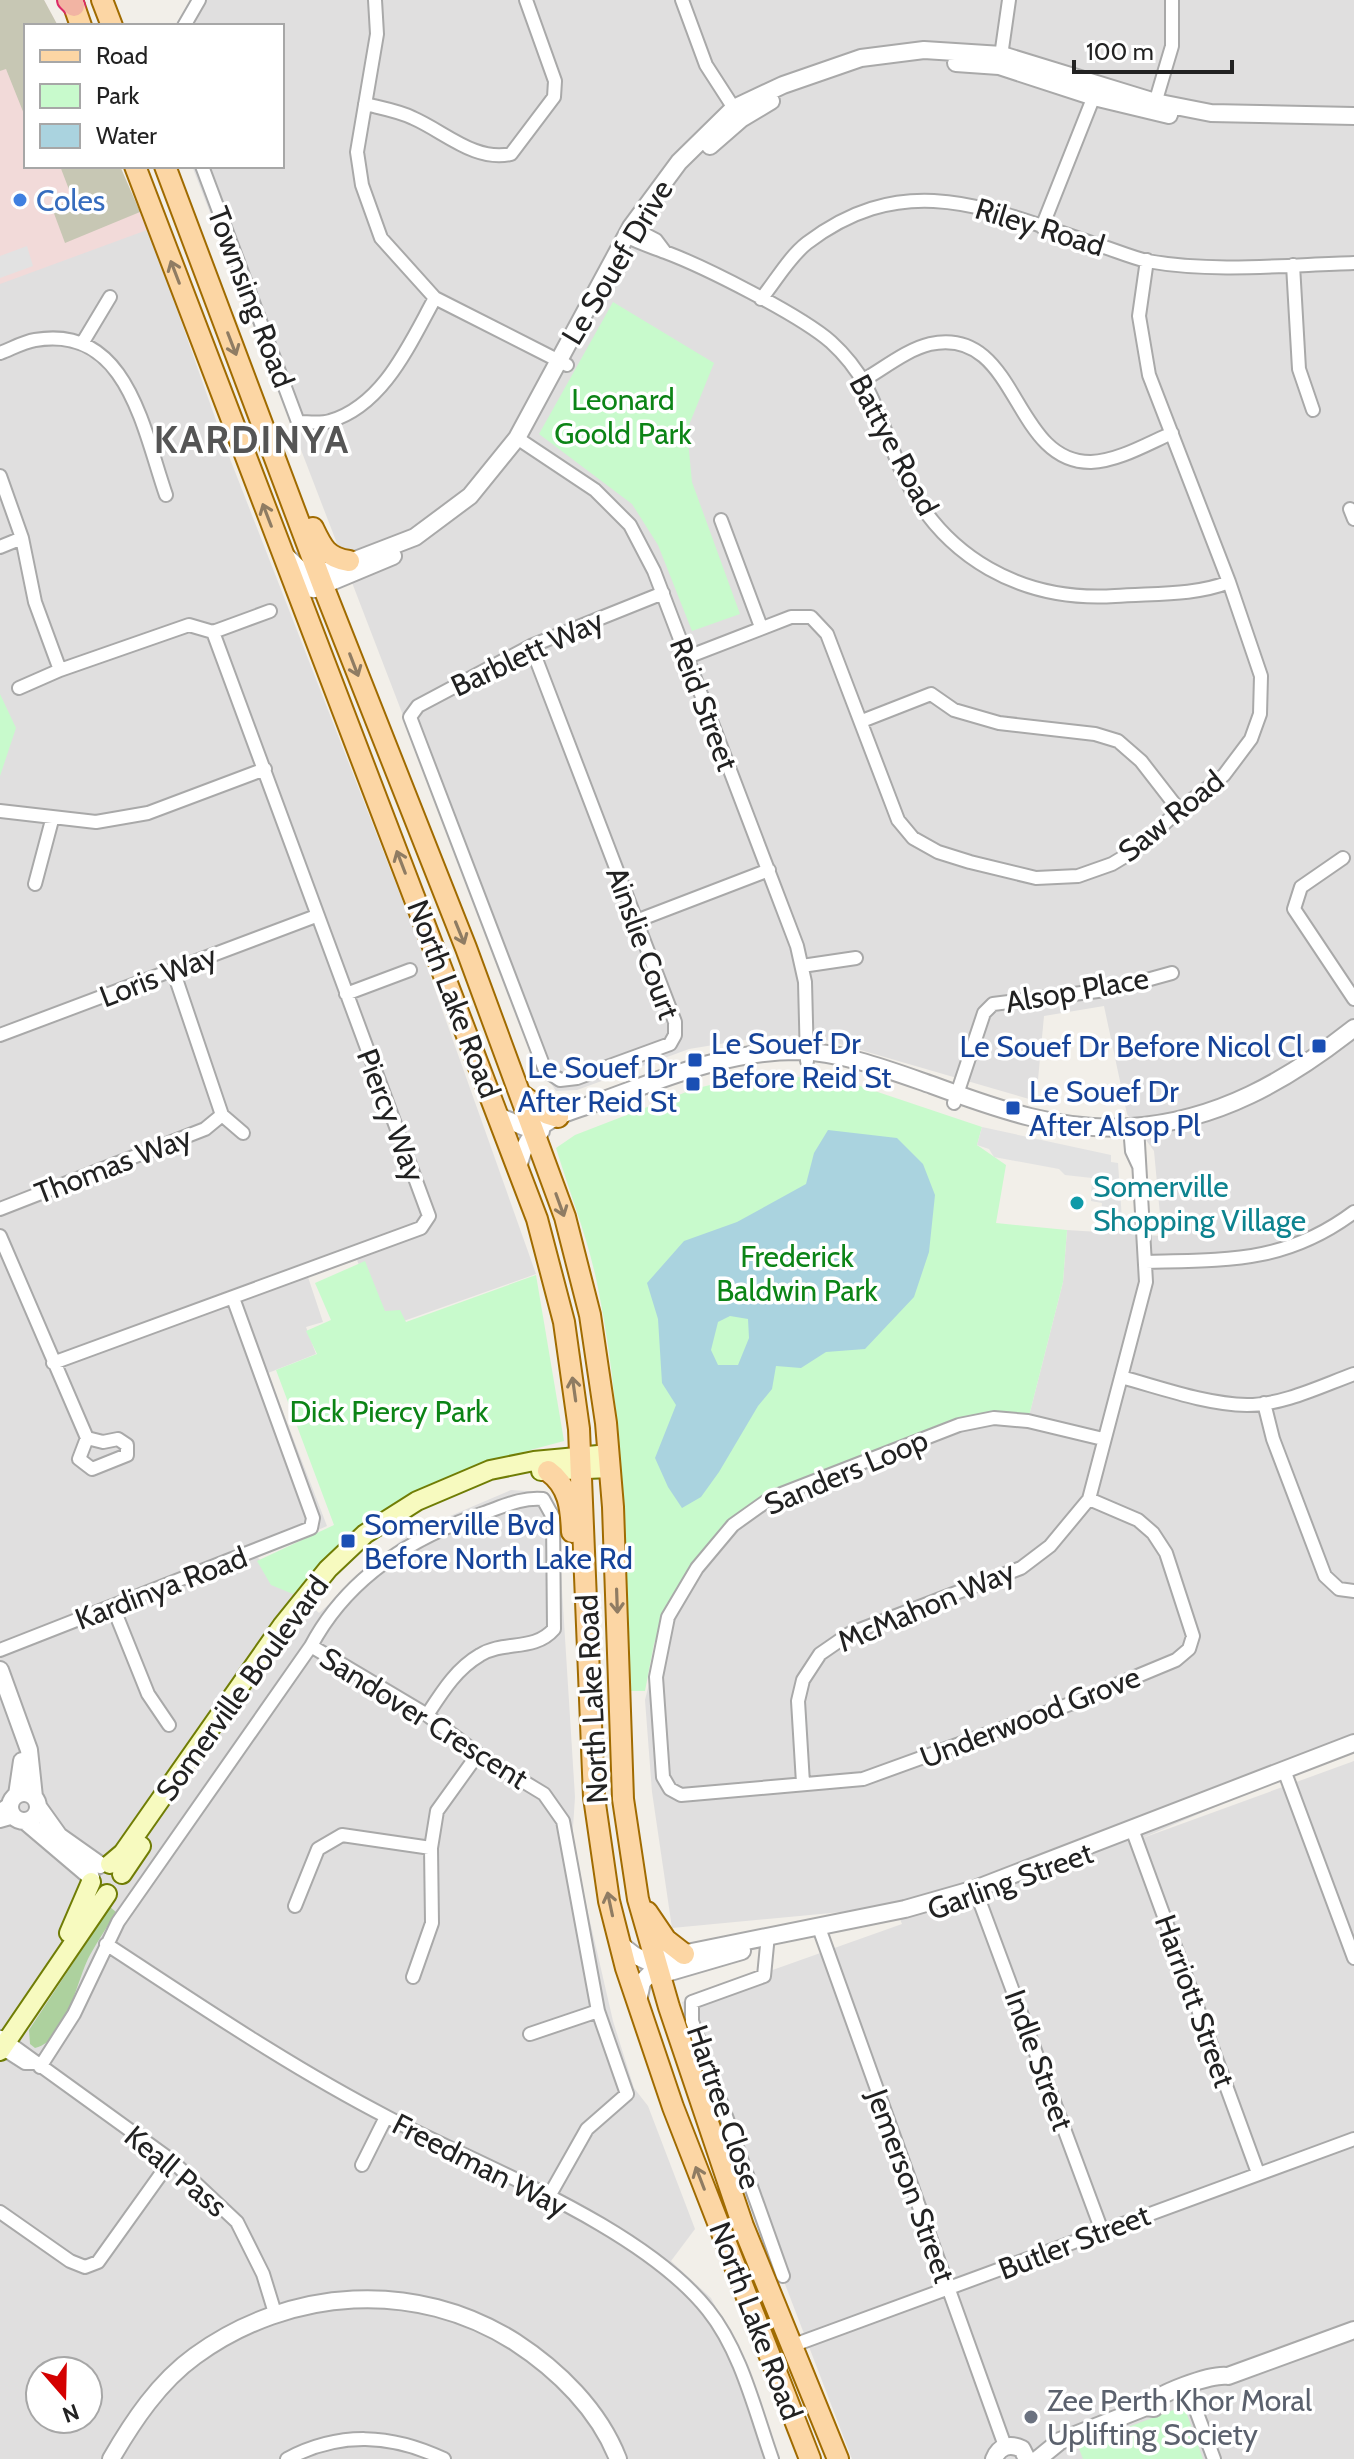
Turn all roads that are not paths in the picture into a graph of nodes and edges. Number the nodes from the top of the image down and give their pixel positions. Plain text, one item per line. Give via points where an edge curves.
1 (102, 0) edge
2 (199, 0) edge
3 (375, 0) edge
4 (526, 0) edge
5 (682, 0) edge
6 (1009, 0) edge
7 (1172, 0) edge
8 (71, 2) edge
9 (80, 24) edge
10 (111, 24) edge
11 (185, 24) edge
12 (1001, 61) junction
13 (1096, 90) junction
14 (365, 104) junction
15 (1154, 107) junction
16 (738, 113) junction
17 (1354, 116) edge
18 (1354, 123) edge
19 (136, 168) edge
20 (166, 168) edge
21 (203, 168) edge
22 (1042, 227) junction
23 (634, 234) junction
24 (1147, 260) junction
25 (1354, 263) edge
26 (1293, 265) junction
27 (110, 297) dead end
28 (435, 298) junction
29 (761, 299) junction
30 (83, 342) junction
31 (0, 353) edge
32 (562, 362) junction
33 (865, 379) junction
34 (1313, 410) dead end
35 (1172, 433) junction
36 (521, 441) junction
37 (278, 466) junction
38 (0, 476) edge
39 (166, 495) dead end
40 (721, 520) dead end
41 (22, 538) junction
42 (0, 547) edge
43 (349, 561) junction
44 (1229, 582) junction
45 (312, 584) junction
46 (663, 593) junction
47 (270, 611) dead end
48 (761, 627) junction
49 (213, 632) junction
50 (531, 646) junction
51 (685, 658) junction
52 (60, 670) junction
53 (19, 688) dead end
54 (862, 721) junction
55 (414, 731) joint
56 (265, 769) junction
57 (1179, 810) junction
58 (0, 811) edge
59 (52, 820) junction
60 (1343, 858) dead end
61 (769, 870) junction
62 (35, 884) dead end
63 (316, 916) junction
64 (636, 921) junction
65 (856, 958) dead end
66 (802, 966) junction
67 (173, 970) junction
68 (410, 970) dead end
69 (1172, 973) dead end
70 (346, 994) junction
71 (1354, 999) edge
72 (1354, 1028) edge
73 (0, 1035) edge
74 (1354, 1039) edge
75 (802, 1056) junction
76 (520, 1094) junction
77 (956, 1099) junction
78 (222, 1115) junction
79 (498, 1116) junction
80 (558, 1117) junction
81 (534, 1131) junction
82 (1134, 1131) junction
83 (243, 1133) dead end
84 (518, 1170) junction
85 (0, 1209) edge
86 (1354, 1212) edge
87 (0, 1236) edge
88 (1146, 1262) junction
89 (233, 1298) junction
90 (53, 1363) junction
91 (1354, 1374) edge
92 (1121, 1377) junction
93 (1264, 1403) junction
94 (87, 1438) dead end
95 (1103, 1439) junction
96 (609, 1461) junction
97 (582, 1463) junction
98 (548, 1471) junction
99 (1089, 1499) junction
100 (1354, 1591) edge
101 (113, 1607) junction
102 (588, 1630) junction
103 (311, 1646) junction
104 (0, 1650) edge
105 (0, 1670) edge
106 (0, 1694) edge
107 (427, 1715) junction
108 (169, 1725) dead end
109 (1354, 1743) edge
110 (1354, 1752) edge
111 (478, 1754) junction
112 (1286, 1774) junction
113 (803, 1783) junction
114 (670, 1789) joint
115 (18, 1809) edge
116 (1134, 1833) junction
117 (431, 1848) junction
118 (103, 1872) junction
119 (977, 1893) junction
120 (638, 1899) junction
121 (295, 1906) dead end
122 (820, 1930) junction
123 (768, 1939) junction
124 (106, 1944) junction
125 (620, 1944) junction
126 (684, 1954) junction
127 (1354, 1958) edge
128 (656, 1965) junction
129 (413, 1977) dead end
130 (638, 2004) junction
131 (598, 2011) junction
132 (530, 2034) dead end
133 (2, 2043) edge
134 (37, 2065) junction
135 (386, 2117) junction
136 (1354, 2139) edge
137 (171, 2160) junction
138 (362, 2165) dead end
139 (1258, 2173) junction
140 (548, 2198) junction
141 (0, 2212) edge
142 (1102, 2231) junction
143 (783, 2276) dead end
144 (947, 2290) junction
145 (275, 2313) junction
146 (1354, 2331) edge
147 (794, 2345) junction
148 (1189, 2390) junction
149 (1060, 2441) junction
150 (1012, 2453) edge
151 (111, 2459) edge
152 (287, 2459) edge
153 (444, 2459) edge
154 (618, 2459) edge
155 (772, 2459) edge
156 (810, 2459) edge
157 (838, 2459) edge
158 (1038, 2459) edge
159 (1214, 2459) edge

1 - 10 main road
2 - 11 street
3 - 14 street via 377,34
4 - 14 street via 555,81 554,97 511,154 493,158 411,117
5 - 16 street via 706,65
6 - 12 street
7 - 15 street via 1172,46
8 - 9 main road
12 - 13 street, Le Souef Drive
12 - 16 street, Le Souef Drive via 860,66
13 - 15 street, Le Souef Drive
13 - 22 street
14 - 28 street via 357,152 362,185 381,238
15 - 17 street, Le Souef Drive
15 - 18 street, Le Souef Drive via 1209,123
16 - 23 street, Le Souef Drive via 684,169
45 -> 19 main road, North Lake Road via 281,551
20 -> 37 main road, North Lake Road
21 - 28 street, Townsing Road via 298,422 328,422 353,411 380,388
22 - 24 street, Riley Road
22 - 29 street, Riley Road via 935,198 896,201 841,221 805,244
23 - 29 street, Battye Road via 656,240 665,252
23 - 32 street, Le Souef Drive
24 - 26 street, Riley Road
24 - 35 street, Saw Road via 1139,316 1142,347
25 - 26 street, Riley Road
26 - 34 street via 1299,369
27 - 30 street
28 - 32 street
29 - 33 street, Battye Road via 830,341
30 - 31 street via 35,340
30 - 39 street via 114,364 137,408
32 - 36 street, Le Souef Drive
33 - 35 street via 928,344 956,343 984,354 1003,375 1034,429 1069,458 1109,459
33 - 44 street, Battye Road via 922,506 962,552 991,572 1026,588 1074,597 1198,590
35 - 44 street, Saw Road
36 - 43 street, Le Souef Drive via 470,496 415,537
36 - 45 street, Le Souef Drive via 475,502 419,545
36 - 46 street, Reid Street via 595,490 630,525
37 - 43 main road via 303,502 322,548 333,559
37 - 45 main road, North Lake Road
38 - 41 street
40 - 48 street
41 - 42 street
41 - 52 street via 35,602
43 - 45 street, Le Souef Drive
44 - 57 street, Saw Road via 1261,676 1260,714 1241,757
45 -> 76 main road, North Lake Road
79 -> 45 main road, North Lake Road via 344,716
46 - 50 street, Barblett Way
46 - 51 street, Reid Street
47 - 49 street
48 - 51 street, Saw Road
48 - 54 street, Saw Road via 811,617 827,634
49 - 52 street via 189,625
49 - 56 street, Piercy Way
50 - 55 street, Barblett Way via 418,706 410,717
50 - 64 street, Ainslie Court
51 - 61 street, Reid Street
52 - 53 street
54 - 57 street via 931,694 954,710 999,723 1095,734 1130,748
54 - 57 street, Saw Road via 898,820 913,838 970,862 1036,878 1078,876 1137,849
55 - 64 street, Ainslie Court via 545,1070 560,1080 670,1044 675,1035 675,1022
56 - 59 street via 148,813 96,822
56 - 63 street, Piercy Way
58 - 59 street
59 - 62 street
60 - 71 street via 1301,887 1294,909
61 - 64 street
61 - 66 street, Reid Street
63 - 67 street, Loris Way
63 - 70 street, Piercy Way
65 - 66 street
66 - 75 street, Reid Street
67 - 73 street, Loris Way
67 - 78 street, Thomas Way
68 - 70 street
69 - 77 street, Alsop Place via 1114,989 993,1004 984,1013
70 - 89 street, Piercy Way via 429,1216 421,1228
72 - 82 street via 1244,1100
74 - 82 street via 1249,1107 1193,1125
75 - 77 street via 889,1070
75 - 80 street via 705,1064
75 - 81 street via 704,1073
76 - 80 main road
76 - 81 main road, North Lake Road
77 - 82 street via 1037,1120
78 - 83 street, Thomas Way
78 - 85 street, Thomas Way via 205,1129
79 - 81 street
79 - 84 main road, North Lake Road
80 - 81 street
81 - 84 street via 521,1150
81 -> 96 main road, North Lake Road via 565,1217 590,1315
82 - 88 street, McMahon Way
97 -> 84 main road, North Lake Road via 564,1322
86 - 88 street via 1291,1249 1248,1259
87 - 90 street
88 - 92 street, McMahon Way via 1146,1282
89 - 90 street, Piercy Way
89 - 101 street, Kardinya Road via 313,1518 308,1531
90 - 94 street
91 - 93 street
92 - 93 street via 1217,1402
92 - 95 street, McMahon Way
93 - 100 street via 1325,1576 1339,1589
95 - 99 street, McMahon Way
95 - 114 street, Sanders Loop via 1017,1420 959,1425 771,1498 733,1525 697,1568 668,1617 656,1677 663,1777
96 - 97 main road, Somerville Boulevard
96 -> 120 main road, North Lake Road via 623,1799
97 - 98 main road, Somerville Boulevard
97 - 102 main road, North Lake Road
97 - 118 main road, Somerville Boulevard via 490,1470 429,1495 365,1534 328,1569 282,1626 123,1853
98 - 102 main road via 562,1483 568,1499 577,1585
98 - 118 main road, Somerville Boulevard via 508,1475 443,1497 366,1547 296,1620
99 - 113 street, McMahon Way via 1050,1546 1021,1568 849,1634 820,1654 803,1680 798,1701
99 - 113 street, Underwood Grove via 1138,1520 1159,1543 1191,1622 1189,1649 1176,1660 1083,1699 900,1767 863,1779
101 - 104 street, Kardinya Road
101 - 108 street via 148,1694
125 -> 102 main road, North Lake Road via 594,1797
103 - 107 street, Sandover Crescent
103 - 107 street via 328,1615 381,1563 446,1526 527,1497 543,1499 553,1517 554,1629 544,1641 483,1653 457,1671
103 - 124 street, Sandover Crescent
105 - 115 street via 29,1750
106 - 115 street via 21,1755
107 - 111 street, Sandover Crescent
109 - 112 street, Garling Street
110 - 112 street, Garling Street
111 - 117 street via 437,1811
111 - 131 street, Sandover Crescent via 544,1794 563,1821
112 - 116 street, Garling Street
112 - 127 street
113 - 114 street, Underwood Grove via 681,1795
115 - 118 street
116 - 119 street, Garling Street
116 - 139 street, Harriott Street
117 - 121 street via 342,1835 318,1849
117 - 129 street via 432,1923
118 - 133 main road, Somerville Boulevard
118 - 133 main road via 97,1891 107,1894
119 - 122 street, Garling Street via 921,1913
119 - 142 street, Indle Street
120 - 126 main road via 666,1940
120 - 128 main road, North Lake Road
122 - 123 street, Garling Street
122 - 144 street, Jemerson Street
123 - 126 street, Garling Street
123 - 128 street, Garling Street via 670,1972
123 - 143 street, Hartree Close via 764,1976 692,2002 692,2021
124 - 134 street, Sandover Crescent via 74,2014
124 - 135 street, Freedman Way via 261,2045
125 - 128 street
125 - 130 main road, North Lake Road
126 - 128 street, Garling Street
128 - 130 street via 642,1982
128 - 147 main road, North Lake Road via 743,2226
156 -> 130 main road, North Lake Road
131 - 132 street
131 - 140 street, Sandover Crescent via 627,2094 587,2129
133 - 134 street, Keall Pass via 29,2054
134 - 137 street, Keall Pass
135 - 138 street
135 - 140 street, Freedman Way
136 - 139 street, Butler Street
137 - 141 street via 98,2262 85,2267
137 - 145 street, Keall Pass via 237,2222
139 - 142 street, Butler Street
140 - 155 street, Freedman Way via 644,2250 708,2310 738,2365
142 - 144 street, Butler Street
144 - 147 street, Butler Street
144 - 150 street, Jemerson Street
145 - 151 street via 194,2356 162,2386
145 - 154 street via 363,2298 422,2301 486,2323 538,2357 579,2395
146 - 148 street via 1228,2376 1223,2383
147 - 157 main road, North Lake Road
148 - 149 street via 1155,2408
148 - 159 street
149 - 150 street
149 - 158 street
152 - 153 street via 310,2447 357,2438 413,2445

